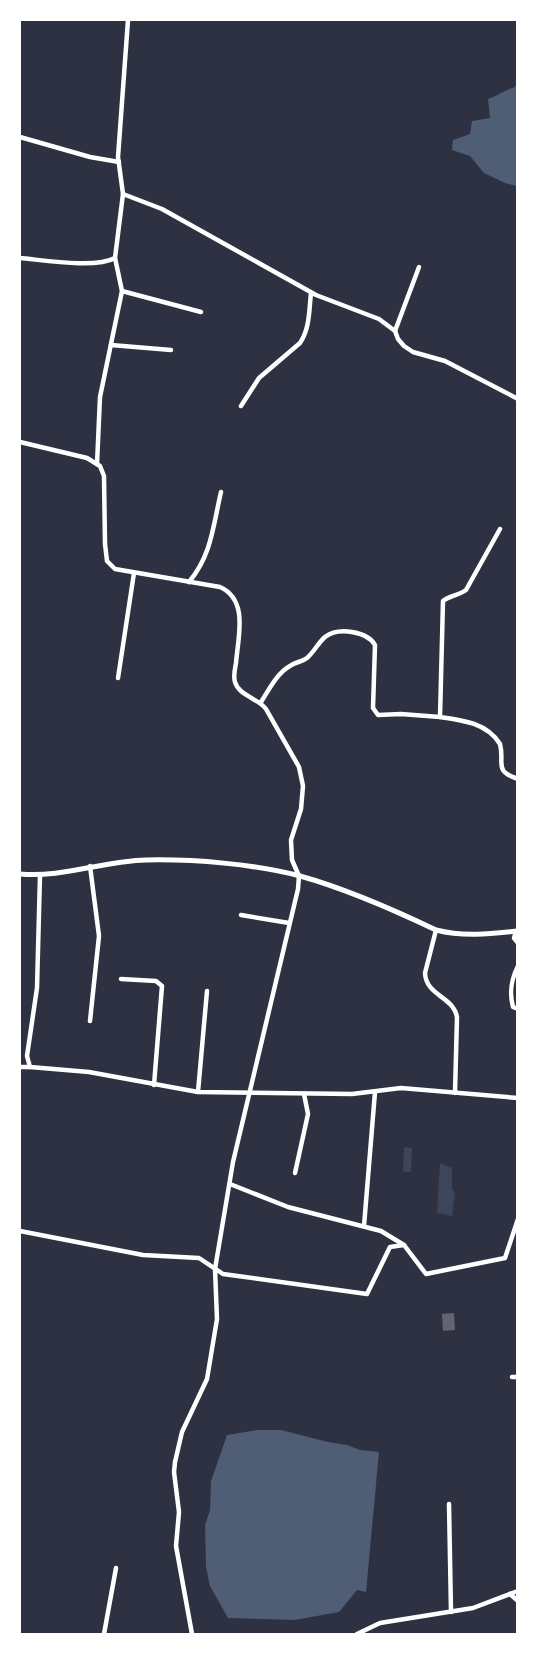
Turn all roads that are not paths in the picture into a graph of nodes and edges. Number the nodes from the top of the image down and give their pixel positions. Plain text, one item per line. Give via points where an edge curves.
1 (128, 20) edge
2 (20, 137) edge
3 (119, 162) junction
4 (123, 194) junction
5 (20, 258) edge
6 (115, 258) junction
7 (419, 267) dead end
8 (122, 291) junction
9 (311, 293) junction
10 (201, 312) dead end
11 (395, 330) junction
12 (111, 345) junction
13 (171, 350) dead end
14 (518, 399) edge
15 (241, 406) dead end
16 (20, 441) edge
17 (97, 464) junction
18 (222, 492) dead end
19 (500, 529) dead end
20 (134, 573) junction
21 (189, 582) junction
22 (118, 678) dead end
23 (261, 702) junction
24 (440, 717) junction
25 (518, 779) edge
26 (90, 866) junction
27 (20, 874) edge
28 (40, 875) junction
29 (298, 876) junction
30 (242, 915) dead end
31 (289, 922) junction
32 (436, 930) junction
33 (517, 931) edge
34 (518, 943) edge
35 (518, 966) edge
36 (121, 979) dead end
37 (207, 991) dead end
38 (518, 1008) edge
39 (90, 1021) dead end
40 (20, 1067) edge
41 (30, 1067) junction
42 (154, 1085) junction
43 (198, 1092) junction
44 (375, 1092) junction
45 (455, 1093) junction
46 (249, 1094) junction
47 (304, 1094) junction
48 (518, 1098) edge
49 (295, 1173) dead end
50 (230, 1184) junction
51 (518, 1219) edge
52 (364, 1226) junction
53 (20, 1231) edge
54 (404, 1245) junction
55 (215, 1269) junction
56 (449, 1504) dead end
57 (116, 1568) dead end
58 (518, 1591) edge
59 (510, 1594) junction
60 (518, 1601) edge
61 (451, 1612) junction
62 (104, 1635) edge
63 (192, 1635) edge
64 (357, 1635) edge

1 - 3 street
2 - 3 street
3 - 4 street
4 - 6 street
4 - 9 street via 162,209
5 - 6 street via 92,263
6 - 8 street
7 - 11 street
8 - 10 street
8 - 12 street
9 - 11 street via 379,319
9 - 15 street via 307,328 300,344 259,378
11 - 14 street via 398,339 413,352 445,362
12 - 13 street
12 - 17 street via 100,397
16 - 17 street
17 - 20 street via 104,476 107,561 115,568
18 - 21 street via 206,557
19 - 24 street via 466,590 443,602
20 - 21 street
20 - 22 street
21 - 23 street via 220,587 231,592 236,600 240,624 235,681 243,693
23 - 24 street via 284,671 313,653 331,633 339,632 361,634 375,645 375,713
23 - 29 street via 299,766 302,802 291,840
24 - 25 street via 486,728 500,744 503,771
26 - 28 street
26 - 29 street via 145,860 198,861
26 - 39 street via 99,936
27 - 28 street
28 - 41 street via 38,976 27,1056
29 - 31 street
29 - 32 street via 349,892
30 - 31 street
31 - 46 street
32 - 33 street via 462,935
32 - 45 street via 425,980 455,1008
33 - 34 street via 514,938
35 - 38 street via 511,980 511,1000 513,1007
36 - 42 street via 156,981 162,986
37 - 43 street
40 - 41 street
41 - 42 street via 89,1072
42 - 43 street
43 - 46 street
44 - 45 street via 401,1088
44 - 47 street
44 - 52 street
45 - 48 street
46 - 47 street
46 - 50 street
47 - 49 street via 308,1114
50 - 52 street via 288,1207
50 - 55 street
51 - 54 street via 505,1258 426,1274
52 - 54 street via 388,1234
53 - 55 street via 153,1257 199,1258
54 - 55 street via 390,1247 367,1294 223,1274
55 - 63 street via 217,1319 207,1379 182,1432 174,1472 179,1512 176,1546
56 - 61 street
57 - 62 street
58 - 59 street
59 - 60 street
59 - 61 street
61 - 64 street via 380,1623

